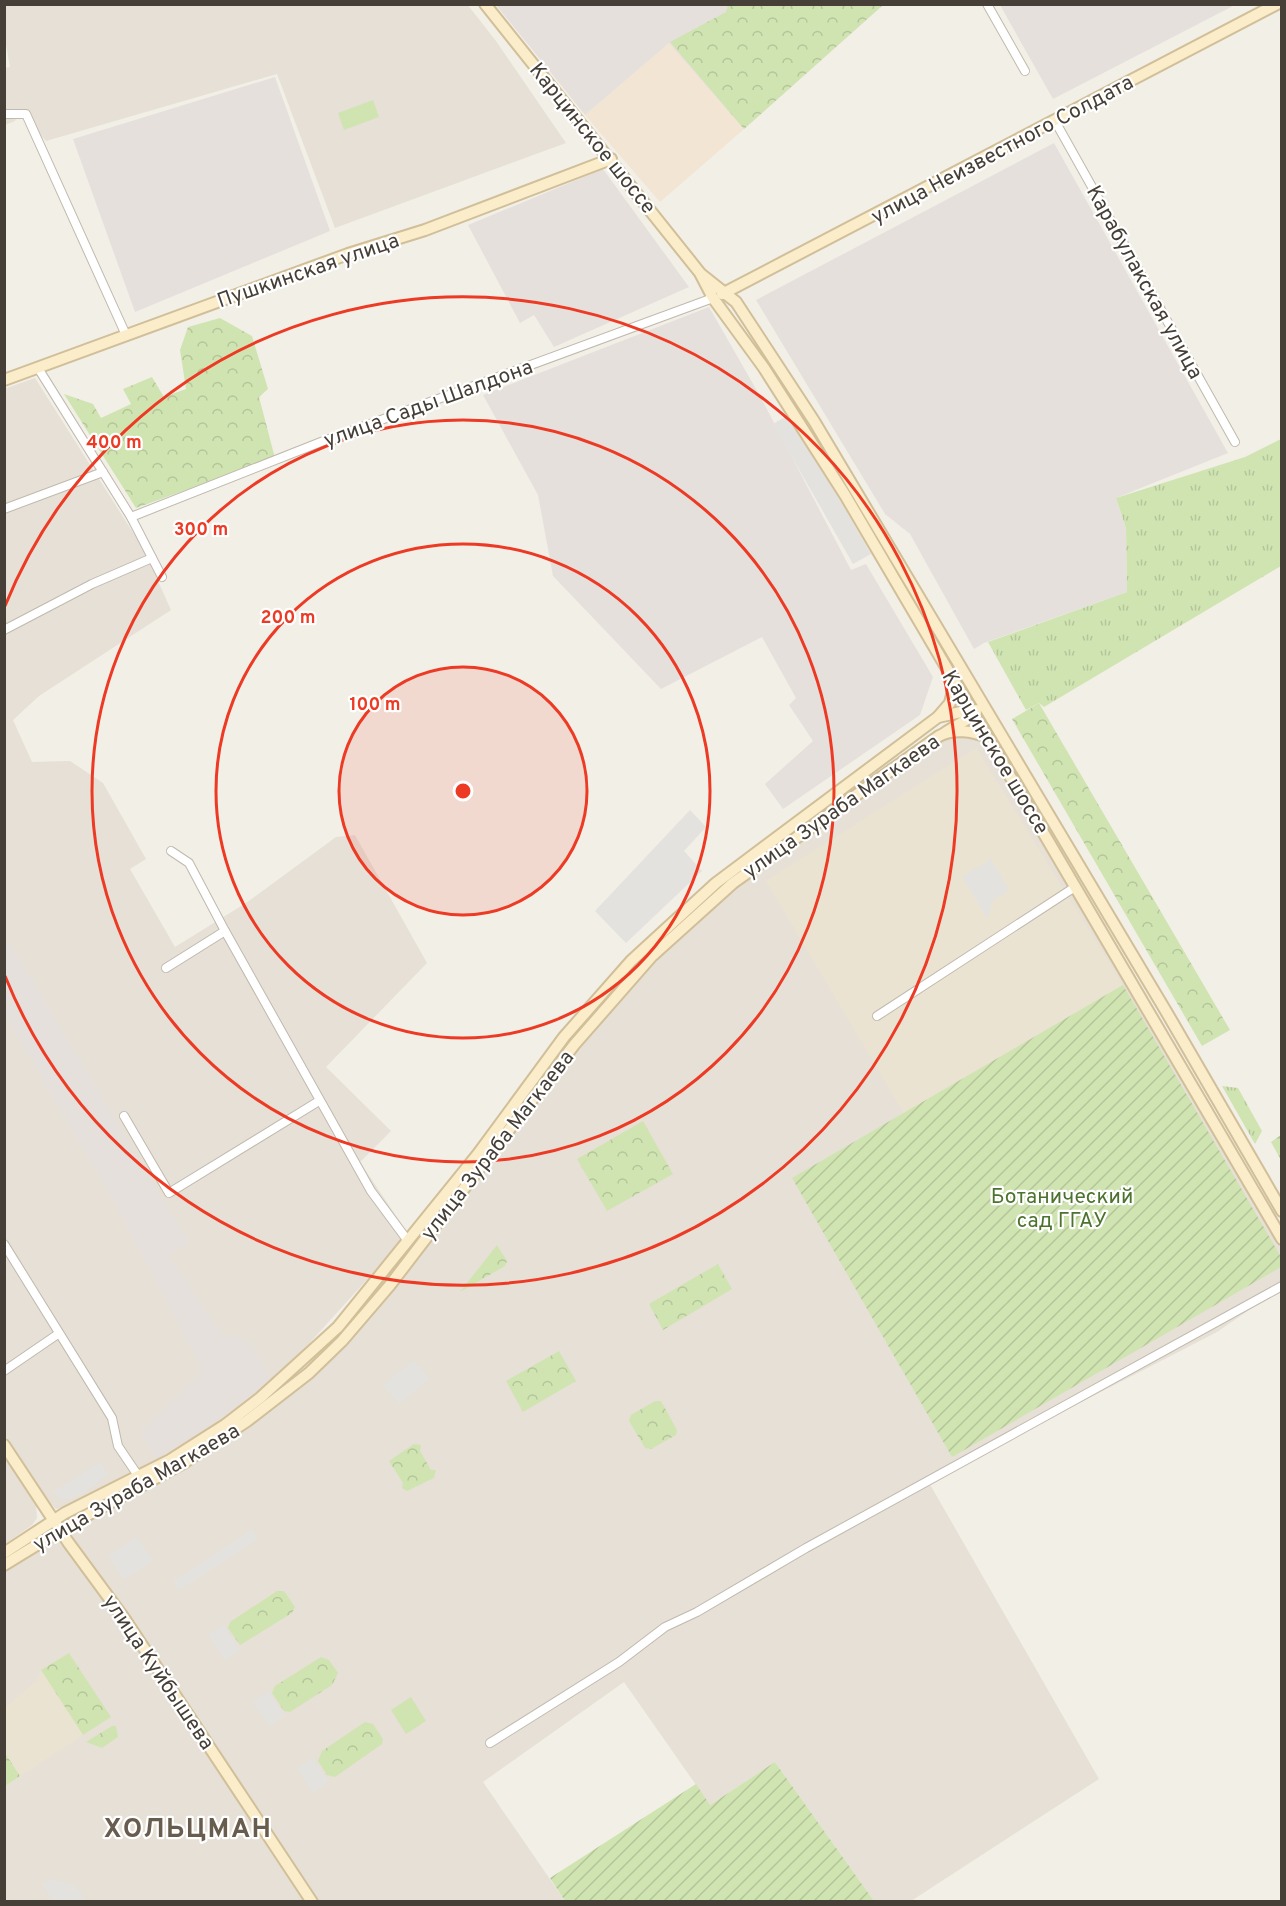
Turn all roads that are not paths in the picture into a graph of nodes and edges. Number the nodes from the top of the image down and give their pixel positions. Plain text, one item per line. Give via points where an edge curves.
1 (485, 4) edge
2 (987, 4) edge
3 (1277, 4) edge
4 (1025, 71) dead end
5 (4, 114) edge
6 (1054, 121) junction
7 (611, 159) junction
8 (700, 273) junction
9 (727, 292) junction
10 (713, 298) junction
11 (126, 335) junction
12 (38, 368) junction
13 (4, 380) edge
14 (1235, 442) dead end
15 (103, 472) junction
16 (4, 508) edge
17 (131, 517) junction
18 (152, 558) junction
19 (162, 577) dead end
20 (4, 630) edge
21 (955, 683) junction
22 (977, 693) junction
23 (974, 713) junction
24 (938, 717) junction
25 (994, 723) junction
26 (945, 732) junction
27 (987, 737) junction
28 (171, 851) dead end
29 (1075, 887) junction
30 (225, 932) junction
31 (166, 968) dead end
32 (877, 1016) dead end
33 (564, 1037) junction
34 (574, 1045) junction
35 (319, 1101) junction
36 (124, 1116) dead end
37 (1281, 1211) edge
38 (1281, 1239) edge
39 (408, 1241) junction
40 (4, 1244) edge
41 (1281, 1286) edge
42 (58, 1334) junction
43 (4, 1371) edge
44 (4, 1445) edge
45 (139, 1477) junction
46 (54, 1520) junction
47 (61, 1530) junction
48 (4, 1553) edge
49 (4, 1565) edge
50 (490, 1743) dead end
51 (312, 1902) edge

1 - 7 main road, Карцинское шоссе
2 - 4 street
3 - 6 main road, улица Неизвестного Солдата
5 - 11 street via 26,114
6 - 9 main road, улица Неизвестного Солдата
6 - 14 street, Карабулакская улица
7 - 8 main road, Карцинское шоссе
7 - 11 main road, Пушкинская улица via 425,230
8 - 9 main road, Карцинское шоссе
8 - 10 main road, Карцинское шоссе
9 - 10 main road, улица Сады Шалдона
9 - 22 main road, Карцинское шоссе via 814,421
10 - 17 street, улица Сады Шалдона via 321,442
10 - 21 main road, Карцинское шоссе via 764,368 839,485
11 - 12 main road, Пушкинская улица
12 - 13 main road, Пушкинская улица
12 - 15 street
15 - 16 street
15 - 17 street
17 - 18 street
18 - 19 street
18 - 20 street
21 - 23 main road, Карцинское шоссе
21 - 24 main road, улица Зураба Магкаева via 950,703
22 - 23 main road
22 - 25 main road, Карцинское шоссе
23 - 24 main road
23 - 25 main road
23 - 26 main road
23 - 27 main road, Карцинское шоссе
24 - 33 main road, улица Зураба Магкаева via 716,884 631,961
25 - 37 main road, Карцинское шоссе
26 - 27 main road, улица Зураба Магкаева via 973,732
26 - 34 main road, улица Зураба Магкаева via 727,888 652,956
27 - 29 main road, Карцинское шоссе
28 - 30 street via 189,863
29 - 32 street
29 - 38 main road, Карцинское шоссе
30 - 31 street
30 - 35 street
33 - 34 street
33 - 39 main road, улица Зураба Магкаева
34 - 47 main road, улица Зураба Магкаева via 390,1285 326,1357 247,1421 184,1462
35 - 36 street via 168,1193
35 - 39 street via 371,1191
39 - 45 main road, улица Зураба Магкаева via 338,1327 260,1398 225,1425
40 - 42 street
41 - 50 street via 665,1627 619,1662
42 - 43 street
42 - 45 street via 112,1418 118,1446
44 - 46 main road, улица Куйбышева
45 - 46 main road, улица Зураба Магкаева
46 - 47 main road, улица Куйбышева
46 - 48 main road, улица Зураба Магкаева
47 - 49 main road, улица Зураба Магкаева
47 - 51 main road, улица Куйбышева

